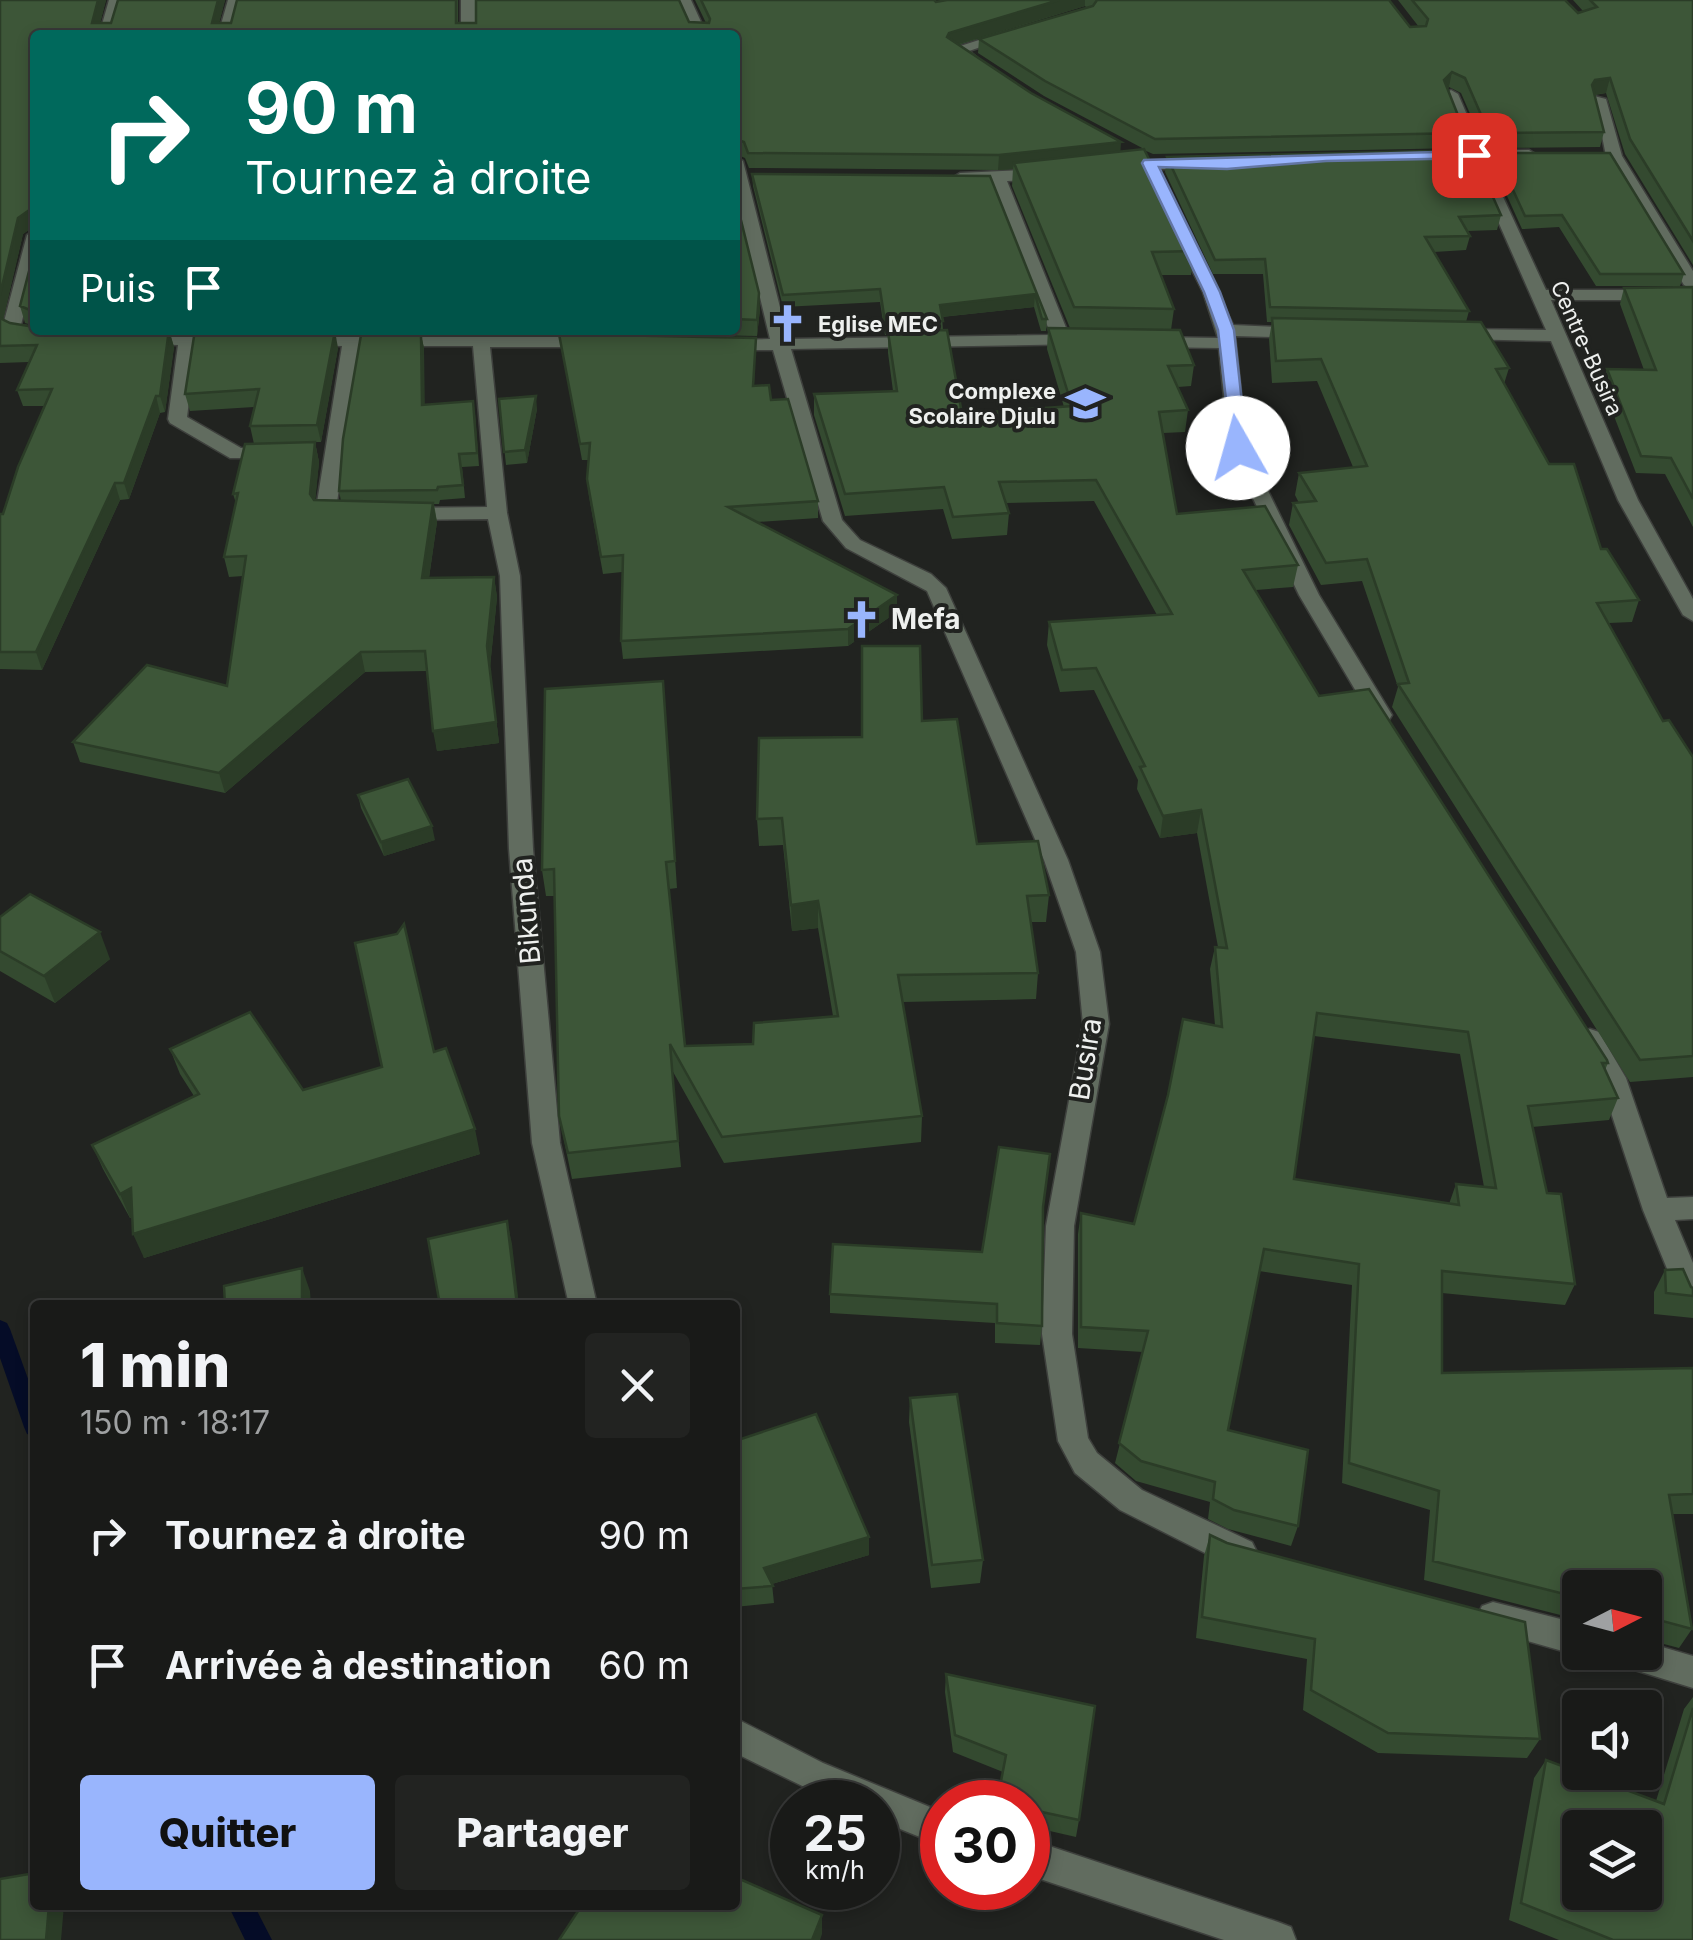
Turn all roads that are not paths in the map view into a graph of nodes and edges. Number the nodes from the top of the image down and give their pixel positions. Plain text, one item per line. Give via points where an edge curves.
1 (116, 0) edge
2 (234, 0) edge
3 (468, 0) edge
4 (684, 0) edge
5 (1033, 29) edge
6 (107, 30) edge
7 (226, 30) edge
8 (468, 30) edge
9 (698, 30) edge
10 (998, 78) edge
11 (1451, 94) edge
12 (1599, 99) edge
13 (1118, 147) edge
14 (1474, 155) junction
15 (1542, 155) edge
16 (1419, 156) edge
17 (1149, 163) junction
18 (1208, 164) edge
19 (1096, 169) edge
20 (1062, 172) edge
21 (742, 173) edge
22 (940, 178) edge
23 (998, 178) junction
24 (30, 255) edge
25 (1693, 285) edge
26 (1540, 295) junction
27 (1693, 295) edge
28 (30, 332) edge
29 (1324, 333) edge
30 (1429, 334) edge
31 (48, 335) edge
32 (188, 335) edge
33 (480, 335) edge
34 (1557, 336) junction
35 (60, 337) edge
36 (1226, 337) junction
37 (111, 338) edge
38 (243, 340) edge
39 (279, 340) edge
40 (352, 340) junction
41 (1062, 340) junction
42 (1098, 340) edge
43 (1135, 341) edge
44 (612, 342) edge
45 (706, 344) edge
46 (781, 346) junction
47 (316, 453) junction
48 (497, 513) junction
49 (1693, 615) edge
50 (1396, 738) edge
51 (1576, 1016) edge
52 (1693, 1208) edge
53 (1657, 1210) junction
54 (1693, 1298) edge
55 (582, 1300) edge
56 (1258, 1556) edge
57 (1462, 1609) edge
58 (1562, 1635) edge
59 (1662, 1663) edge
60 (1693, 1672) edge
61 (740, 1738) edge
62 (920, 1820) edge
63 (1050, 1864) edge
64 (1278, 1940) edge

1 - 6 street
2 - 7 street
3 - 8 street
4 - 9 street
5 - 10 street via 956,51
11 - 14 street, Centre-Busira
12 - 25 street via 1605,156
13 - 17 street
14 - 15 street
14 - 16 street
14 - 26 street, Centre-Busira
17 - 18 street
17 - 19 street
17 - 36 street via 1212,292
20 - 23 street
21 - 46 street, Busira
22 - 23 street
23 - 41 street
24 - 28 street via 11,329
26 - 27 street
26 - 34 street, Centre-Busira
29 - 36 street
30 - 34 street
31 - 35 street
32 - 37 street
32 - 38 street
32 - 47 street via 177,411 182,424 236,454
33 - 40 street
33 - 44 street
33 - 48 street, Bikunda
34 - 49 street, Centre-Busira via 1626,494
36 - 43 street
36 - 50 street via 1238,448 1309,595
39 - 40 street
40 - 47 street
41 - 42 street
41 - 46 street
45 - 46 street
46 - 56 street, Busira via 833,522 853,544 936,588 1056,860 1088,952 1096,1024 1060,1226 1057,1334 1072,1441 1086,1463 1131,1500 1222,1546
47 - 48 street via 328,514
48 - 55 street, Bikunda via 510,576 520,850 546,1143
51 - 53 street via 1613,1078
52 - 53 street
53 - 54 street
57 - 58 street
59 - 60 street
61 - 62 street
63 - 64 street

